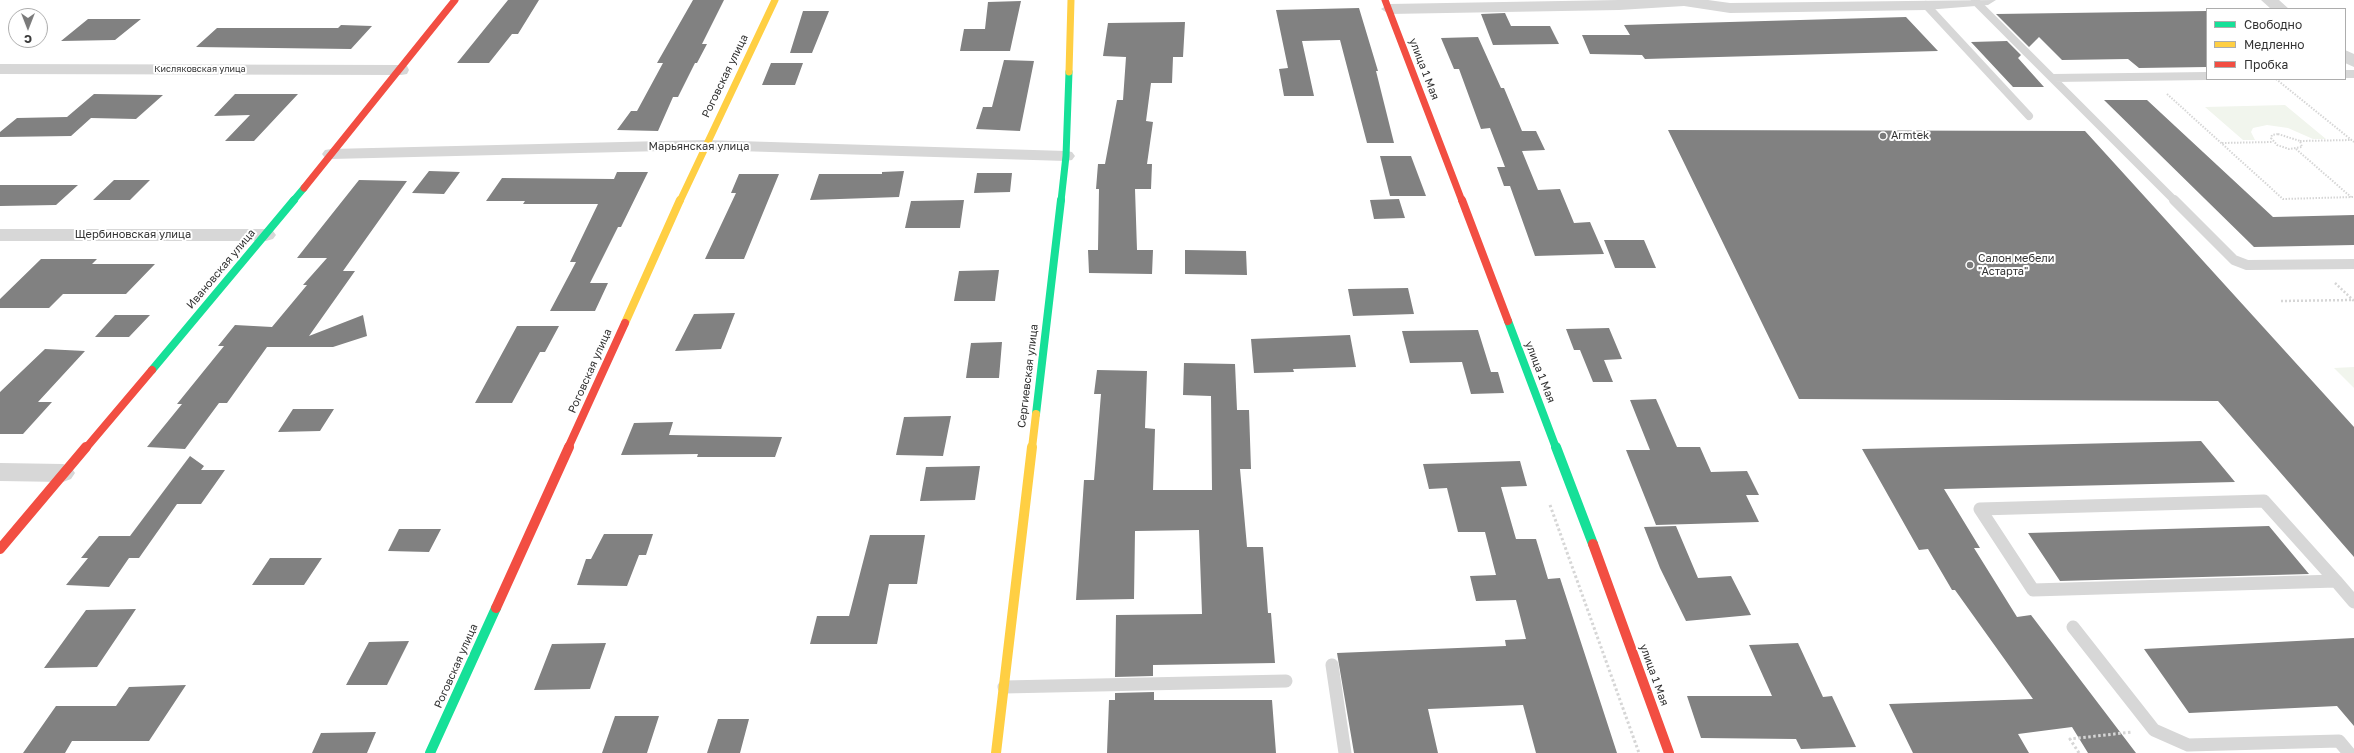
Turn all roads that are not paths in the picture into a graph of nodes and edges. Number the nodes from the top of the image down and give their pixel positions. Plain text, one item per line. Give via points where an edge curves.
1 (456, 0) edge
2 (775, 0) edge
3 (1071, 0) edge
4 (1683, 0) edge
5 (1975, 0) edge
6 (1988, 0) edge
7 (2269, 0) edge
8 (1945, 1) edge
9 (1387, 4) edge
10 (1926, 5) junction
11 (2280, 8) edge
12 (2346, 56) edge
13 (2354, 62) edge
14 (0, 69) edge
15 (401, 70) junction
16 (2206, 76) edge
17 (2052, 78) junction
18 (2029, 116) dead end
19 (705, 145) junction
20 (331, 154) junction
21 (1066, 156) junction
22 (0, 235) edge
23 (266, 235) junction
24 (2354, 264) edge
25 (0, 472) edge
26 (63, 473) junction
27 (0, 549) edge
28 (2336, 582) junction
29 (2354, 602) edge
30 (2073, 627) dead end
31 (1332, 665) dead end
32 (1286, 681) dead end
33 (1004, 686) junction
34 (430, 753) edge
35 (996, 753) edge
36 (1345, 753) edge
37 (1669, 753) edge
38 (2349, 753) edge

1 - 15 street, Ивановская улица
2 - 19 street, Роговская улица
3 - 21 street, Сергиевская улица
4 - 9 street via 1619,5
4 - 10 street via 1730,8
5 - 6 street
5 - 8 street
5 - 17 lane
7 - 11 street
8 - 10 street
9 - 37 street, улица 1 Мая via 1604,572
10 - 18 lane
12 - 13 street
14 - 15 street, Кисляковская улица
15 - 20 street, Ивановская улица
16 - 17 lane
17 - 24 lane via 2234,260 2256,266
19 - 20 street, Марьянская улица
19 - 21 street, Марьянская улица
19 - 34 street, Роговская улица
20 - 23 street, Ивановская улица
21 - 33 street, Сергиевская улица
22 - 23 street, Щербиновская улица
23 - 26 street, Ивановская улица
25 - 26 street
26 - 27 street, Ивановская улица
28 - 28 lane via 2033,590 1980,509 2264,501
28 - 29 lane
30 - 38 lane via 2154,730 2188,745 2339,740
31 - 36 lane
32 - 33 lane
33 - 35 street, Сергиевская улица

